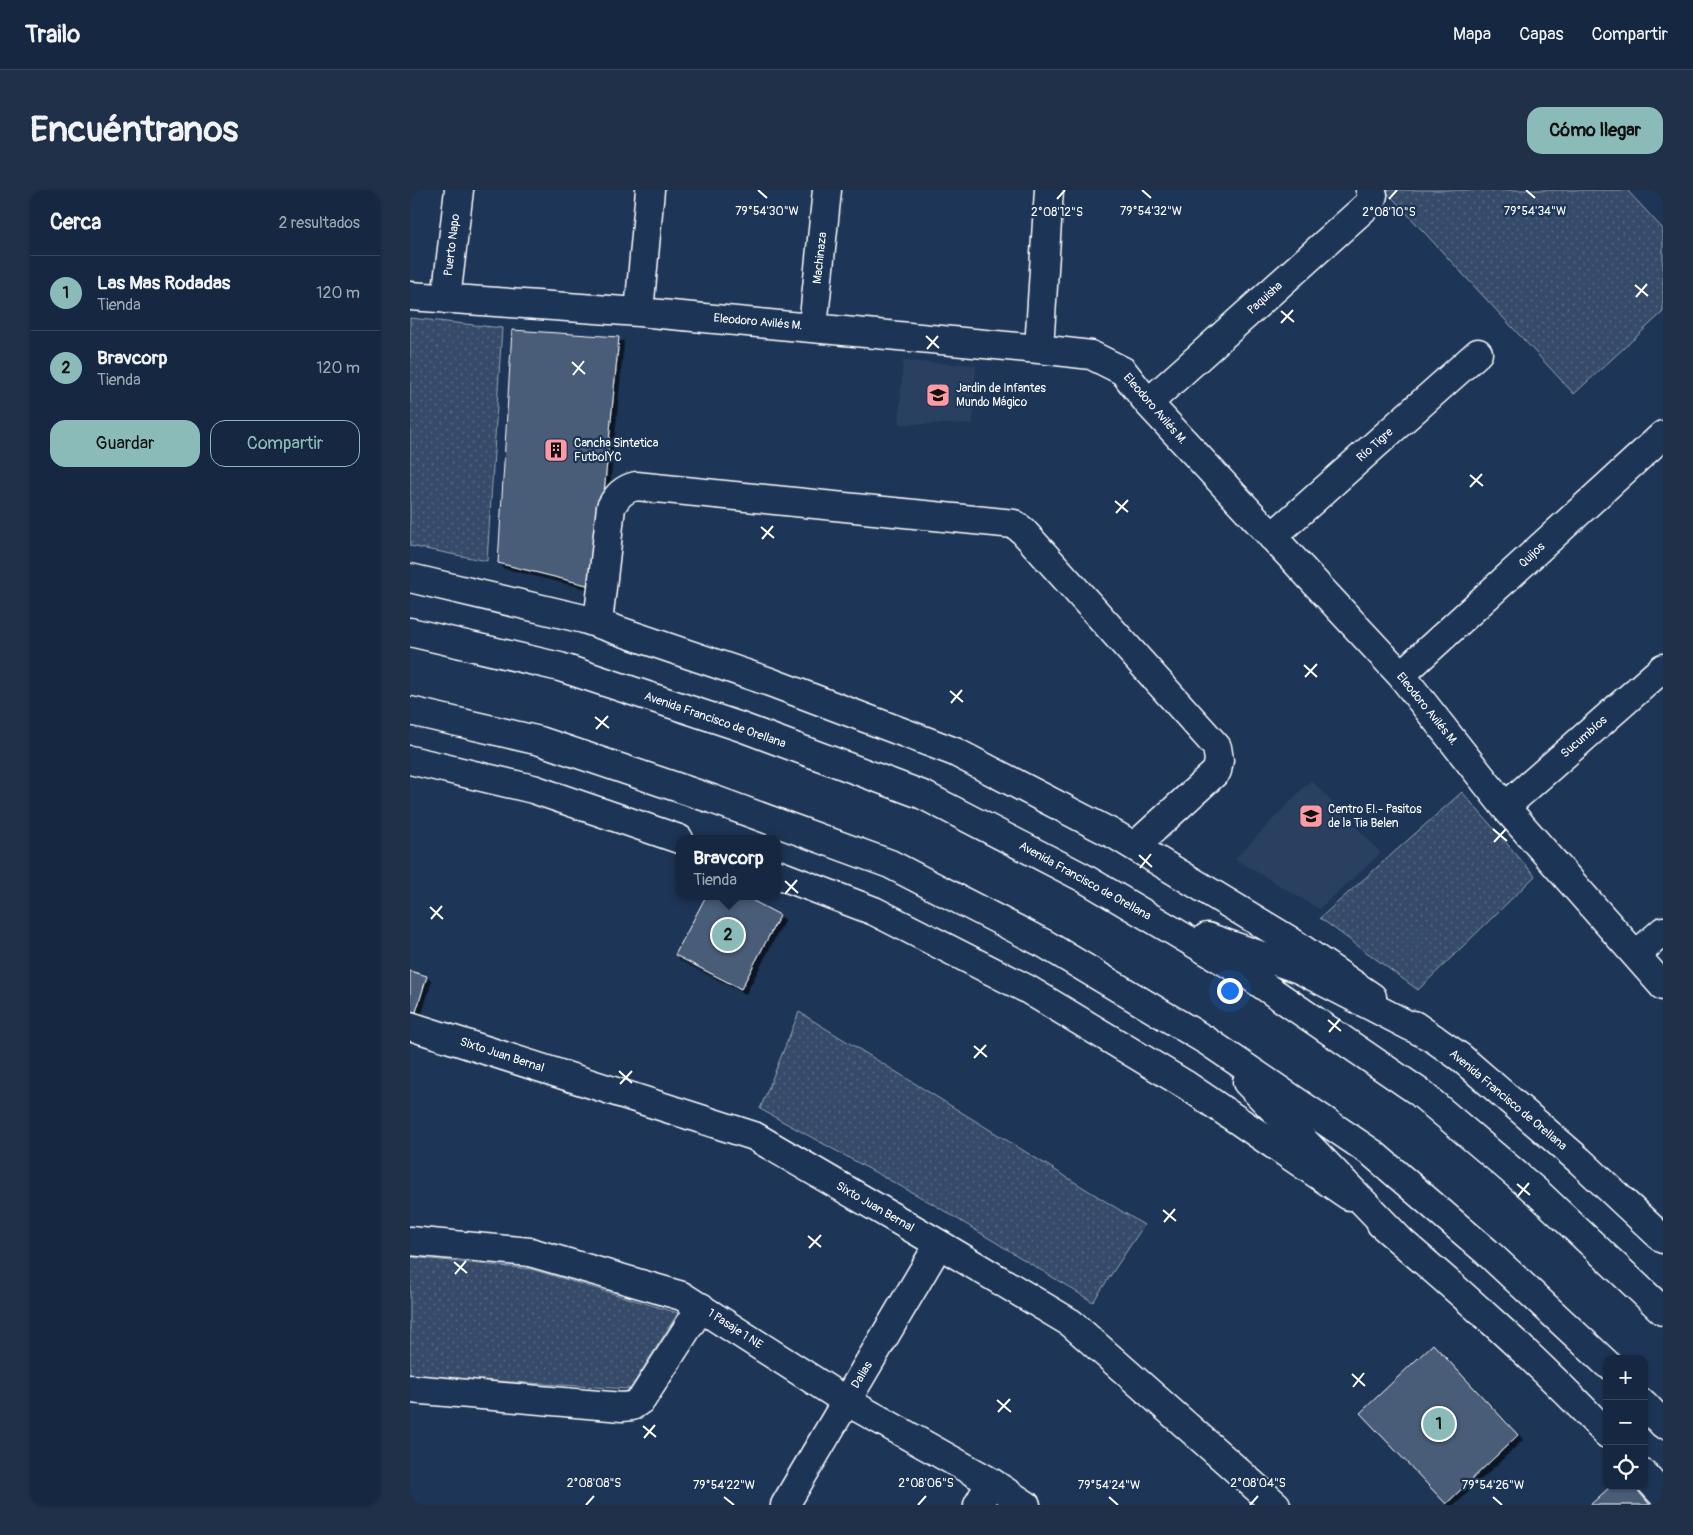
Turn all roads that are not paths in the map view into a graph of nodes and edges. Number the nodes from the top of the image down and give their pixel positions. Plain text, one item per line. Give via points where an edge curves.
1 (459, 190) edge
2 (650, 190) edge
3 (827, 190) edge
4 (1049, 190) edge
5 (1370, 190) edge
6 (410, 296) edge
7 (446, 300) junction
8 (639, 312) junction
9 (813, 326) junction
10 (1039, 348) junction
11 (1478, 353) dead end
12 (1148, 403) junction
13 (1663, 435) edge
14 (1272, 537) junction
15 (410, 578) edge
16 (598, 623) junction
17 (410, 632) edge
18 (1663, 668) edge
19 (1401, 676) junction
20 (410, 711) edge
21 (410, 760) edge
22 (1505, 807) junction
23 (676, 838) edge
24 (1135, 846) junction
25 (781, 876) edge
26 (1154, 920) junction
27 (1663, 931) edge
28 (1636, 955) junction
29 (1663, 986) edge
30 (410, 1026) edge
31 (1433, 1038) junction
32 (1208, 1041) junction
33 (1399, 1239) junction
34 (1663, 1239) edge
35 (410, 1241) edge
36 (939, 1244) junction
37 (701, 1307) junction
38 (1663, 1311) edge
39 (1603, 1360) edge
40 (410, 1389) edge
41 (846, 1401) junction
42 (1648, 1408) edge
43 (1663, 1424) edge
44 (1603, 1430) edge
45 (1648, 1478) edge
46 (991, 1482) junction
47 (1663, 1495) edge
48 (785, 1505) edge
49 (978, 1505) edge
50 (1026, 1505) edge
51 (1276, 1505) edge

1 - 7 main road, Puerto Napo
2 - 8 main road
3 - 9 main road, Machinaza
4 - 10 main road
5 - 12 main road, Paquisha via 1373,195 1370,203
6 - 7 main road, Eleodoro Avilés M.
7 - 8 main road, Eleodoro Avilés M.
8 - 9 main road, Eleodoro Avilés M.
9 - 10 main road, Eleodoro Avilés M.
10 - 12 main road, Eleodoro Avilés M. via 1091,355 1123,371
11 - 14 main road, Río Tigre
12 - 14 main road, Eleodoro Avilés M.
13 - 19 main road, Quijos
14 - 19 main road, Eleodoro Avilés M.
15 - 16 main road, Avenida Francisco de Orellana
16 - 24 main road, Avenida Francisco de Orellana via 770,682 956,752
16 - 24 main road via 611,507 627,488 636,486 1014,524 1023,530 1217,747 1217,771
17 - 26 main road, Avenida Francisco de Orellana via 560,667 741,727 923,795 1082,877
18 - 22 main road, Sucumbíos
19 - 22 main road, Eleodoro Avilés M.
20 - 32 main road via 540,741 712,798 890,864 1045,944
21 - 23 main road via 533,790
22 - 28 main road, Eleodoro Avilés M.
24 - 31 main road, Avenida Francisco de Orellana via 1289,940
25 - 33 main road via 874,911 1027,989 1186,1085 1347,1195
26 - 31 main road via 1299,969
26 - 38 main road, Avenida Francisco de Orellana via 1251,977 1419,1092 1538,1193
27 - 28 main road
28 - 29 main road, Eleodoro Avilés M.
30 - 36 main road, Sixto Juan Bernal via 754,1136
31 - 34 main road, Avenida Francisco de Orellana via 1460,1057 1580,1161
32 - 33 main road
32 - 39 main road via 1372,1152 1487,1252
33 - 44 main road via 1460,1292
35 - 37 main road, 1 Pasaje 1 NE via 530,1252 682,1296
36 - 41 main road, Dalias
36 - 51 main road, Sixto Juan Bernal via 1071,1323
37 - 40 main road via 642,1399 632,1406
37 - 41 main road, 1 Pasaje 1 NE
41 - 46 main road, 1 Pasaje 1 NE
41 - 48 main road, Dalias
42 - 43 main road
45 - 47 main road
46 - 49 main road
46 - 50 main road, 1 Pasaje 1 NE

